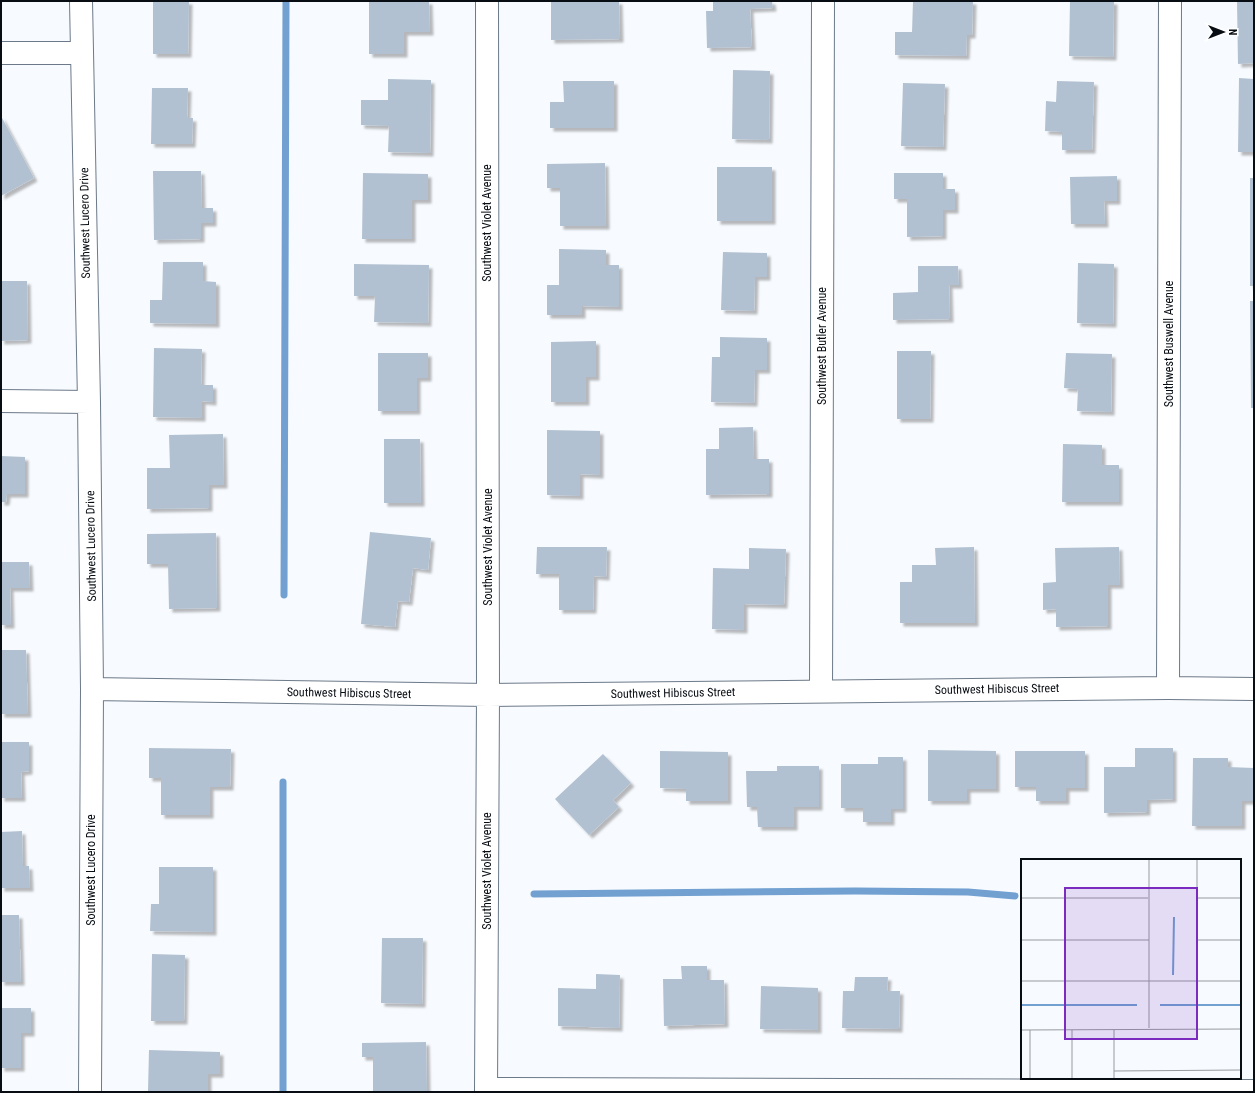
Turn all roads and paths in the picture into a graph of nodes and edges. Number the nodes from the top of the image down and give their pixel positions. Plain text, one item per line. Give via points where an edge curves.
1 (81, 1) edge
2 (487, 1) edge
3 (823, 1) edge
4 (1170, 1) edge
5 (81, 53) junction
6 (1, 54) edge
7 (1, 401) edge
8 (89, 402) junction
9 (1168, 688) junction
10 (92, 689) junction
11 (1254, 689) edge
12 (821, 691) junction
13 (488, 695) junction
14 (486, 1090) edge
15 (1254, 1091) edge
16 (90, 1092) edge
17 (826, 1092) edge
18 (1175, 1092) edge

1 - 5 street, Southwest Lucero Drive
2 - 13 street, Southwest Violet Avenue
3 - 12 street, Southwest Butler Avenue
4 - 9 street, Southwest Buswell Avenue
5 - 6 street
5 - 8 street, Southwest Lucero Drive
7 - 8 street
8 - 10 street, Southwest Lucero Drive
9 - 11 street, Southwest Hibiscus Street
9 - 12 street, Southwest Hibiscus Street
10 - 13 street, Southwest Hibiscus Street
10 - 16 street, Southwest Lucero Drive
12 - 13 street, Southwest Hibiscus Street
13 - 14 street, Southwest Violet Avenue
14 - 17 street
15 - 18 street
17 - 18 street

